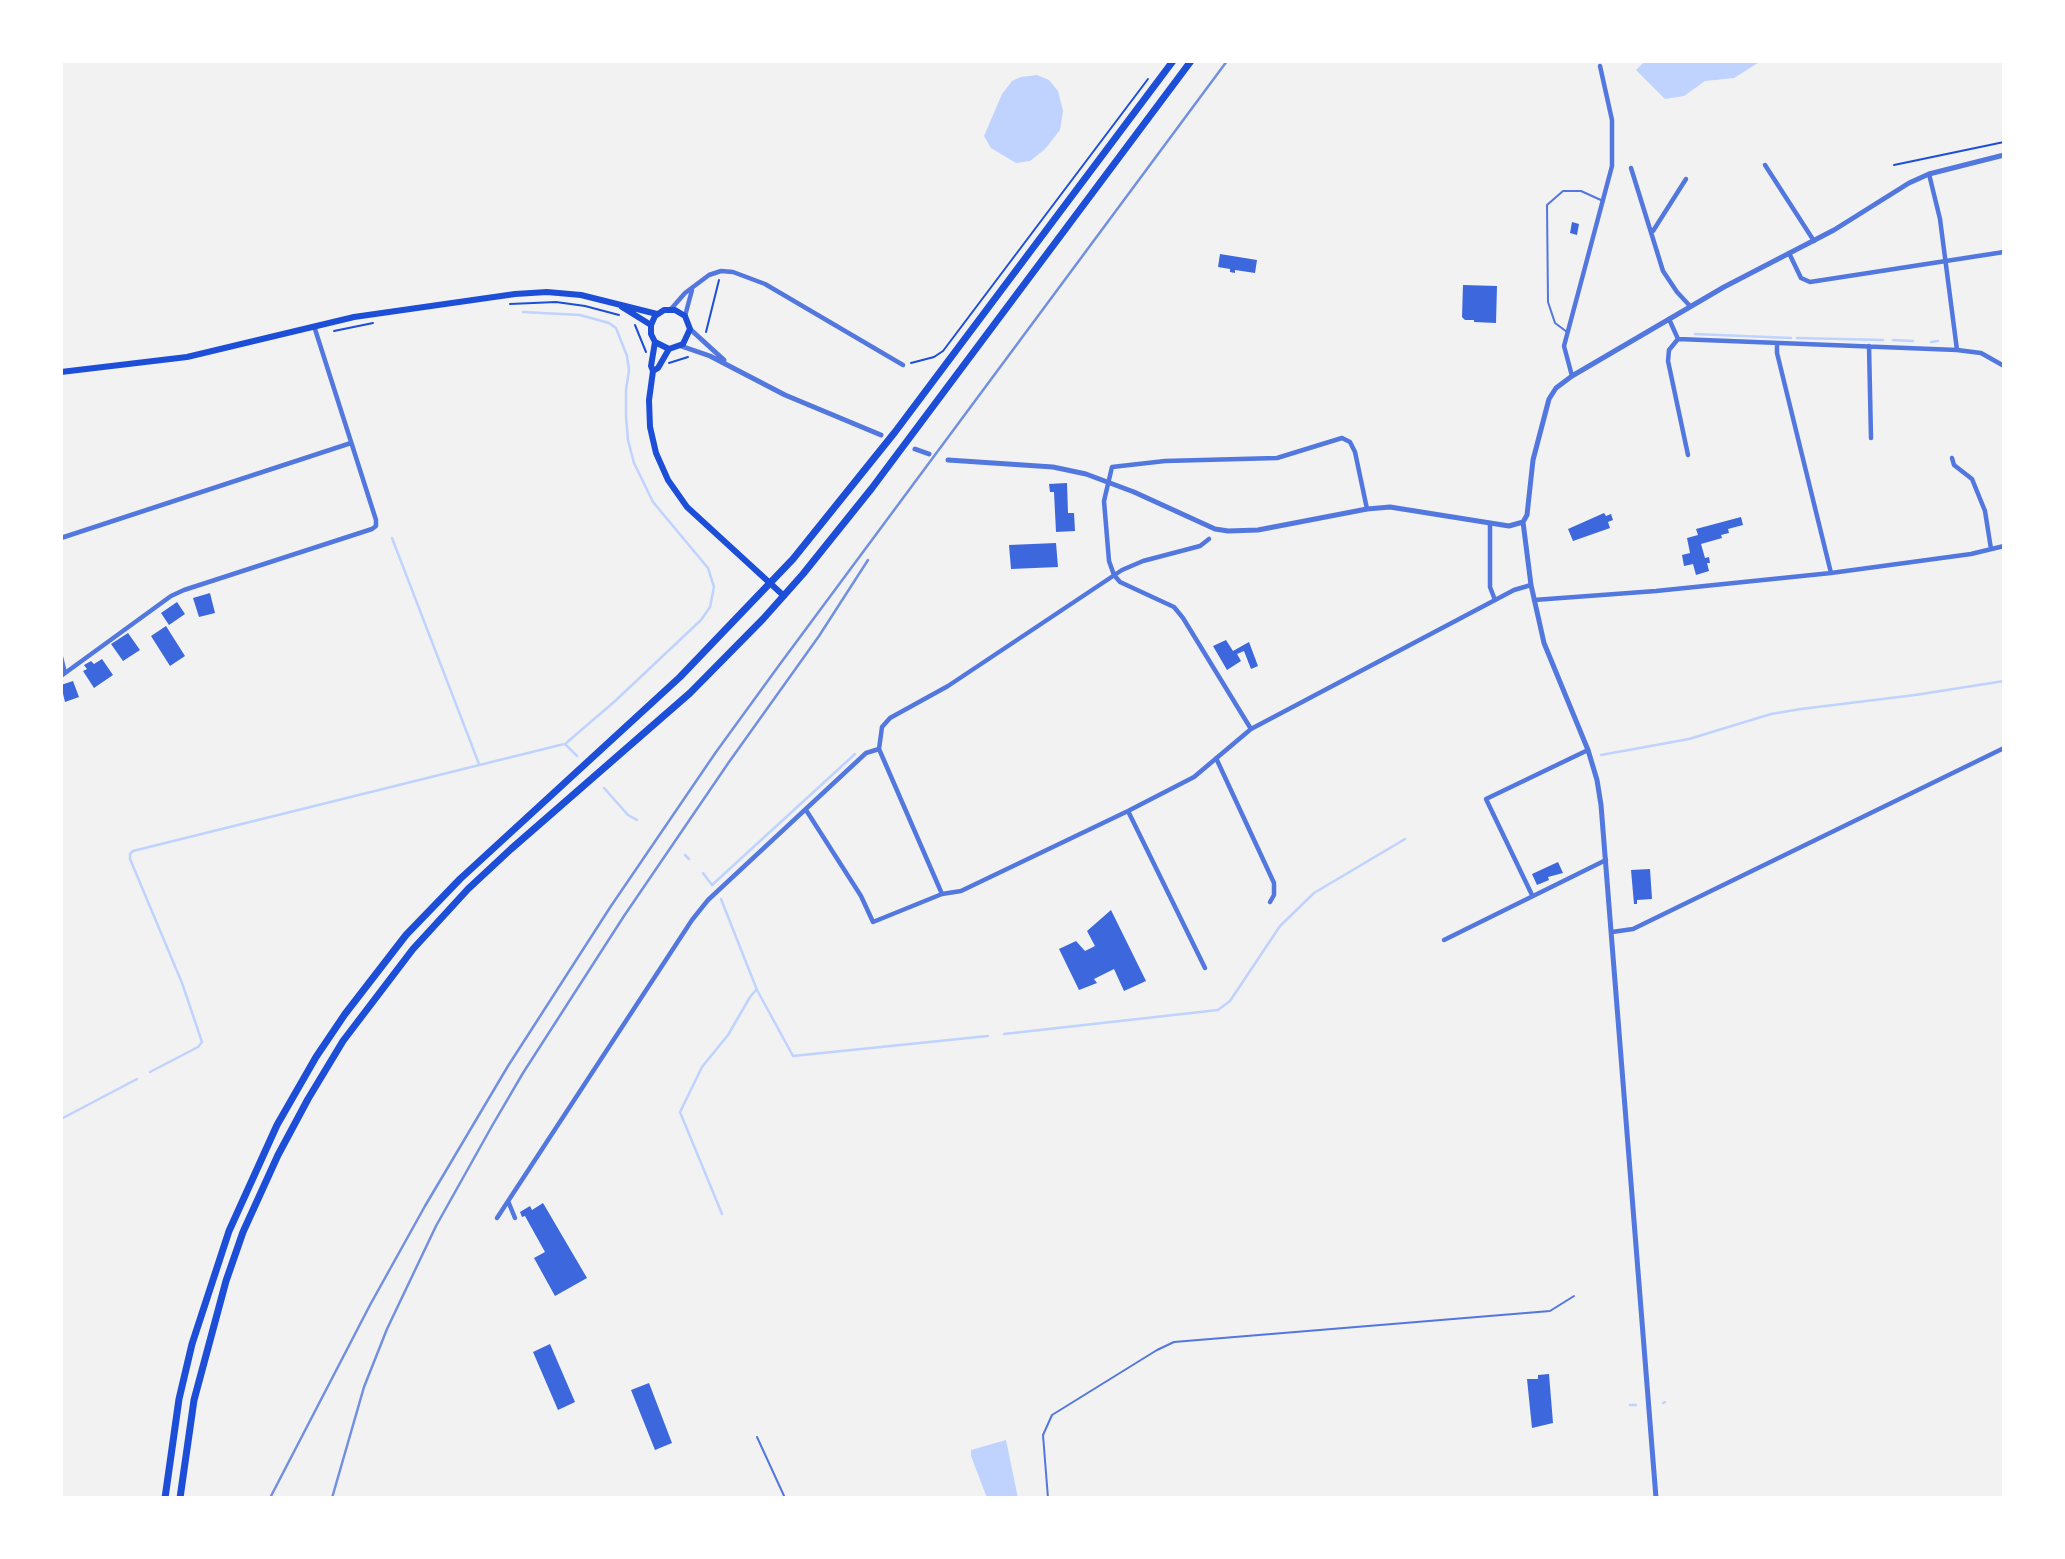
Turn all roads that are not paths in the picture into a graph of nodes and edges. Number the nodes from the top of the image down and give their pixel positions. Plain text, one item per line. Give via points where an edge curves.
1 (1172, 62) edge
2 (1189, 64) edge
3 (1600, 66) dead end
4 (2004, 155) edge
5 (1765, 165) dead end
6 (1631, 168) dead end
7 (1929, 174) junction
8 (1686, 179) dead end
9 (1604, 202) junction
10 (1652, 232) junction
11 (1814, 242) junction
12 (2004, 252) edge
13 (1789, 253) junction
14 (1945, 263) junction
15 (692, 289) junction
16 (617, 304) junction
17 (1690, 306) junction
18 (671, 309) junction
19 (657, 314) junction
20 (685, 316) junction
21 (1669, 318) junction
22 (314, 326) junction
23 (651, 326) junction
24 (690, 329) junction
25 (1568, 332) junction
26 (1678, 339) junction
27 (655, 342) junction
28 (1777, 343) junction
29 (681, 346) junction
30 (1869, 346) junction
31 (669, 349) junction
32 (1957, 350) junction
33 (729, 365) junction
34 (903, 365) road end
35 (2004, 366) edge
36 (653, 371) junction
37 (61, 372) edge
38 (1572, 376) junction
39 (881, 435) dead end
40 (1871, 438) dead end
41 (351, 443) junction
42 (915, 449) dead end
43 (929, 454) dead end
44 (1688, 455) dead end
45 (1952, 458) dead end
46 (948, 460) dead end
47 (1108, 482) junction
48 (1367, 509) junction
49 (1523, 522) junction
50 (1490, 523) junction
51 (61, 538) edge
52 (1209, 539) dead end
53 (2004, 546) edge
54 (1992, 550) junction
55 (1831, 573) junction
56 (1114, 575) junction
57 (770, 584) junction
58 (1531, 586) junction
59 (784, 596) junction
60 (1494, 600) junction
61 (1534, 600) junction
62 (61, 657) edge
63 (63, 675) edge
64 (1251, 729) junction
65 (2004, 748) edge
66 (879, 749) junction
67 (1588, 750) junction
68 (1216, 758) junction
69 (806, 810) junction
70 (1128, 811) junction
71 (1607, 860) junction
72 (942, 894) junction
73 (1532, 895) junction
74 (1270, 902) dead end
75 (1612, 932) junction
76 (1444, 940) dead end
77 (1205, 968) dead end
78 (508, 1200) junction
79 (497, 1218) dead end
80 (515, 1218) dead end
81 (1574, 1296) dead end
82 (757, 1437) dead end
83 (165, 1498) edge
84 (180, 1498) edge
85 (785, 1498) edge
86 (1048, 1498) edge
87 (1656, 1498) edge

1 - 57 main road via 882,450
2 - 59 main road via 897,456
3 - 9 street via 1614,147
4 - 7 street
5 - 11 street
6 - 10 street
7 - 11 street
7 - 14 street
8 - 10 street
9 - 25 street
9 - 25 lane via 1581,191 1563,191 1547,205 1548,302 1555,323
10 - 17 street via 1667,280
11 - 13 street
12 - 14 street
13 - 14 street via 1801,278 1810,282
13 - 17 street
14 - 32 street
15 - 18 street
15 - 20 street
15 - 34 street via 709,275 733,272 765,284
16 - 19 main road
16 - 22 main road via 563,293 524,293
16 - 23 main road
17 - 21 street
18 - 19 main road
18 - 20 main road
19 - 23 main road
20 - 24 main road
21 - 26 street
21 - 38 street
22 - 37 main road via 187,357
22 - 41 street
23 - 27 main road
24 - 29 main road
24 - 33 street
25 - 38 street via 1564,346
26 - 28 street
26 - 44 street via 1668,361
27 - 31 main road
27 - 36 main road
28 - 30 street
28 - 55 street
29 - 31 main road
29 - 33 street
30 - 32 street
30 - 40 street
31 - 36 main road
32 - 35 street via 1981,353
33 - 39 street via 785,395
36 - 57 main road via 650,427 668,480 687,507
38 - 49 street via 1549,399
41 - 51 street
41 - 63 street via 376,526 171,596
42 - 43 street
45 - 54 street via 1972,479 1985,512
46 - 47 street via 1053,467
47 - 48 street via 1215,529 1240,532
47 - 48 street via 1112,467 1121,465 1278,458 1342,438 1355,452
47 - 56 street via 1104,509
48 - 50 street via 1390,507
49 - 50 street via 1509,526
49 - 58 street
50 - 60 street
52 - 56 street
53 - 54 street
54 - 55 street
55 - 61 street
56 - 64 street via 1174,607 1184,618
56 - 66 street via 890,718 882,727
57 - 59 main road
57 - 83 main road via 680,677 434,906 383,964 316,1057 261,1157 213,1274 179,1399
58 - 60 street
58 - 61 street
59 - 84 main road via 690,693 468,890 413,949 343,1041 278,1154 243,1233 194,1400
60 - 64 street
61 - 67 street via 1544,643
62 - 63 street
64 - 68 street
65 - 75 street via 1633,929
66 - 69 street via 866,753
66 - 72 street
67 - 71 street via 1597,780
67 - 73 street via 1486,799
68 - 70 street via 1194,777
68 - 74 street via 1274,883
69 - 72 street via 873,922
69 - 78 street via 725,882 692,920
70 - 72 street via 961,891
70 - 77 street
71 - 73 street
71 - 75 street
73 - 76 street
75 - 87 street
78 - 79 street
78 - 80 street
81 - 86 lane via 1550,1311 1193,1338 1165,1345 1052,1415 1043,1435
82 - 85 lane

